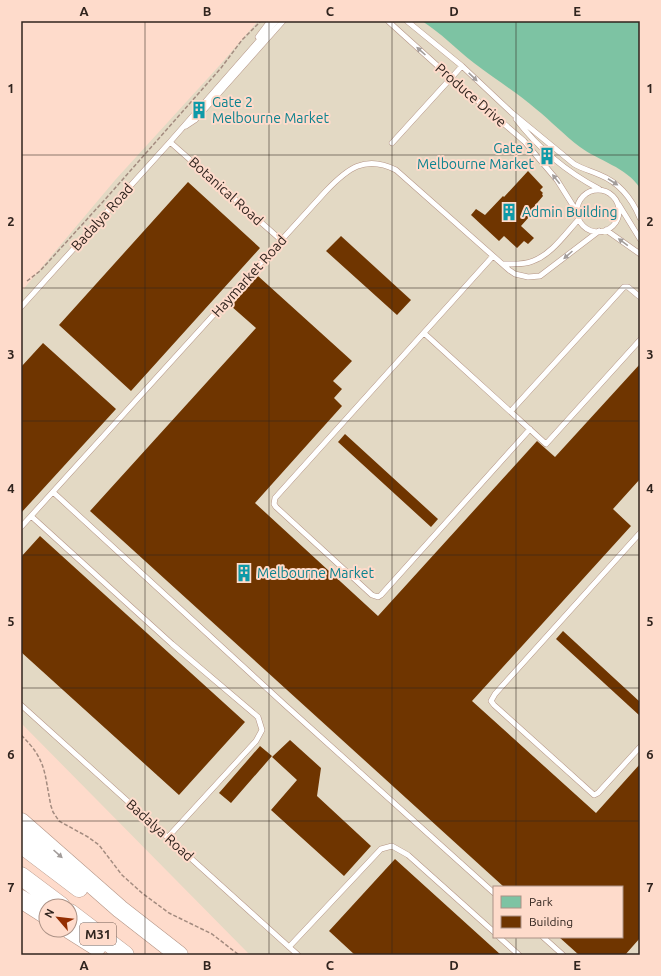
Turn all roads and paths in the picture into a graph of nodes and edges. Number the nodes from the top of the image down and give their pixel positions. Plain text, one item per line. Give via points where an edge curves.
1 (261, 21) edge
2 (270, 21) edge
3 (276, 21) edge
4 (283, 21) edge
5 (388, 21) edge
6 (407, 21) edge
7 (241, 60) junction
8 (462, 66) junction
9 (451, 78) junction
10 (512, 113) junction
11 (182, 128) junction
12 (170, 142) junction
13 (392, 143) dead end
14 (600, 190) junction
15 (616, 201) junction
16 (577, 212) junction
17 (640, 218) edge
18 (579, 219) junction
19 (606, 230) junction
20 (599, 231) junction
21 (640, 239) edge
22 (281, 240) junction
23 (640, 254) edge
24 (493, 256) junction
25 (504, 264) junction
26 (27, 281) dead end
27 (640, 297) edge
28 (22, 305) edge
29 (424, 333) junction
30 (640, 340) edge
31 (511, 411) junction
32 (530, 429) junction
33 (53, 492) junction
34 (31, 516) junction
35 (21, 527) edge
36 (640, 533) edge
37 (21, 705) edge
38 (21, 735) edge
39 (640, 747) edge
40 (21, 822) edge
41 (168, 837) junction
42 (21, 844) edge
43 (21, 876) edge
44 (493, 892) edge
45 (50, 898) edge
46 (21, 899) edge
47 (38, 910) edge
48 (78, 919) edge
49 (493, 931) edge
50 (78, 935) edge
51 (501, 938) edge
52 (544, 938) edge
53 (289, 947) junction
54 (110, 955) edge
55 (125, 955) edge
56 (168, 955) edge
57 (179, 955) edge
58 (239, 955) edge
59 (298, 955) edge
60 (519, 955) edge
61 (563, 955) edge

1 - 26 path via 104,201 40,271
2 - 7 lane
3 - 7 lane, Badalya Road
4 - 11 lane, Badalya Road via 195,120
9 -> 5 lane, Produce Drive
6 - 8 lane, Produce Drive
7 - 11 lane, Badalya Road
8 - 9 lane
8 -> 10 lane, Produce Drive
9 - 13 lane
16 -> 9 lane, Produce Drive via 557,180 524,142
10 - 14 lane, Produce Drive via 524,130 567,170
10 -> 17 lane, Produce Drive via 574,164 600,174 618,186 636,208
11 - 12 lane, Badalya Road
12 - 22 lane, Botanical Road
12 - 28 lane, Badalya Road
14 - 15 lane via 612,195
14 - 16 lane via 586,193 581,198
15 - 19 lane via 616,221
15 - 21 lane
16 - 18 lane
18 - 20 lane via 587,228
18 - 25 lane via 542,257 532,262
19 - 20 lane
23 -> 19 lane
20 -> 25 lane, Haymarket Road via 540,276 515,274
22 - 24 lane, Haymarket Road via 335,181 360,164 374,162 396,170
22 - 33 lane, Haymarket Road
24 - 25 lane, Haymarket Road
24 - 29 lane
27 - 31 lane via 628,286 624,287
29 - 31 lane
29 - 32 lane via 274,499 276,507 352,577 374,596 381,595
30 - 32 lane via 546,444
31 - 32 lane
33 - 34 lane, Haymarket Road
33 - 44 lane
34 - 35 lane, Haymarket Road
34 - 41 lane via 172,644 258,717 262,730 256,741
36 - 39 lane via 491,700 596,795
37 - 41 lane, Badalya Road
38 - 58 path via 36,751 42,763 51,806 59,821 94,841 122,876 154,903 212,934
40 -> 57 highway via 120,909
41 - 53 lane, Badalya Road
42 - 56 highway, M31
43 - 45 highway
46 - 47 highway
48 - 55 highway, M31
49 - 53 lane via 408,855 392,846 381,849
50 - 54 highway
51 - 60 lane
52 - 61 lane
53 - 59 lane, Badalya Road

